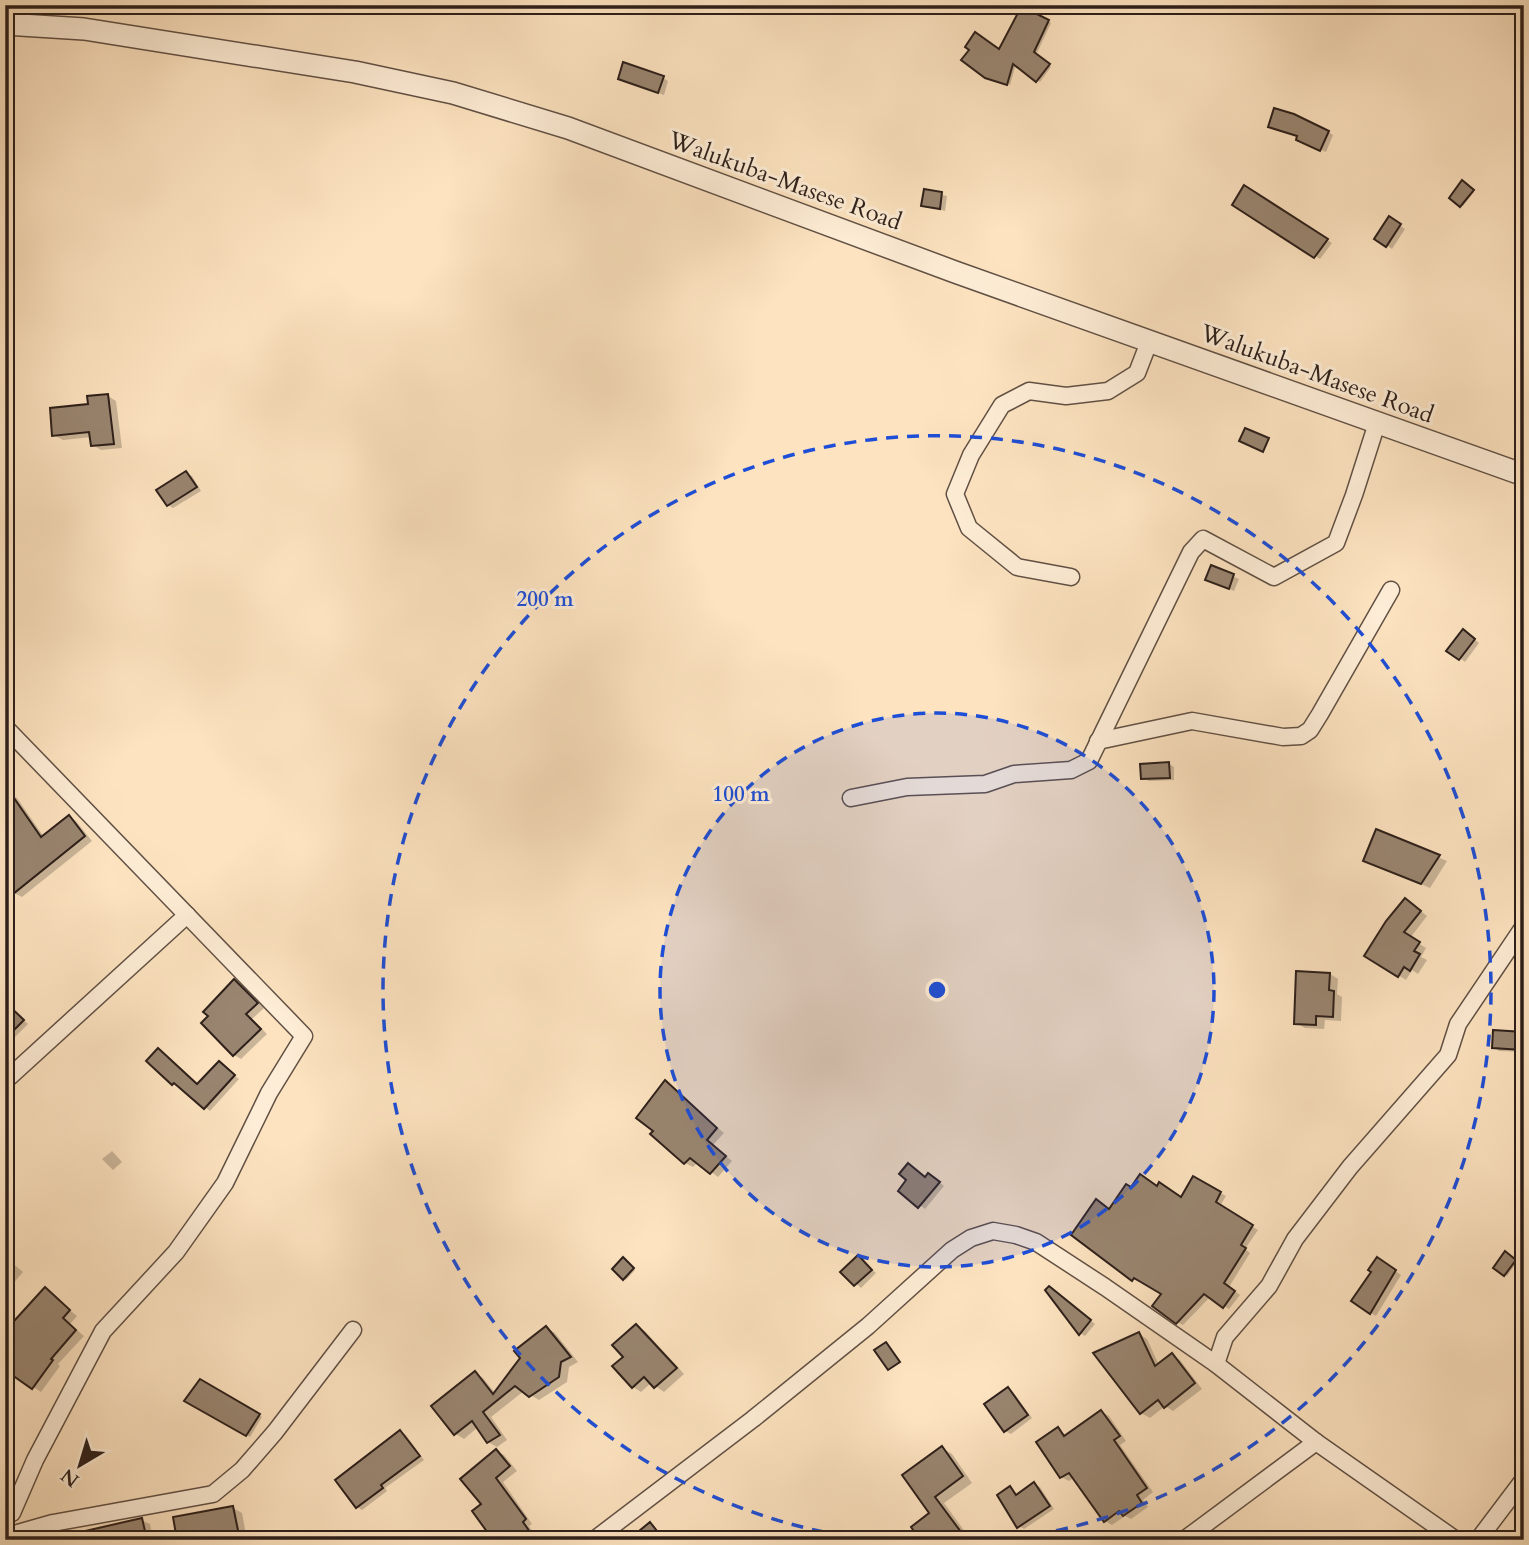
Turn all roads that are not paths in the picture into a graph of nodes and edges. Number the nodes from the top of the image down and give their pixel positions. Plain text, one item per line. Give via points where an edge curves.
1 (5, 24) edge
2 (1149, 342) junction
3 (1377, 423) junction
4 (1524, 475) edge
5 (1071, 577) dead end
6 (1391, 590) dead end
7 (5, 727) edge
8 (1098, 741) junction
9 (851, 799) dead end
10 (187, 915) junction
11 (1524, 926) edge
12 (5, 1081) edge
13 (353, 1330) dead end
14 (1216, 1364) junction
15 (1316, 1442) junction
16 (1524, 1479) edge
17 (5, 1497) edge
18 (12, 1513) junction
19 (19, 1536) edge
20 (594, 1540) edge
21 (1184, 1540) edge
22 (1456, 1540) edge
23 (1478, 1540) edge

1 - 2 street, Walukuba-Masese Road via 84,29 207,47 453,93 568,128
2 - 3 street, Walukuba-Masese Road
2 - 5 street via 1137,373 1108,391 1066,396 1029,391 1002,405 971,455 956,494 969,527 1017,567
3 - 4 street, Walukuba-Masese Road
3 - 8 street via 1336,543 1274,577 1203,539 1191,552
6 - 8 street via 1340,682 1310,730 1301,736 1192,721
7 - 10 street
8 - 9 street via 1089,761 1071,769 1014,774 985,784 907,787
10 - 12 street
10 - 18 street via 304,1036 269,1093 225,1183 176,1252 103,1331
11 - 14 street via 1458,1024 1448,1055 1350,1167 1295,1239 1269,1286 1226,1337
13 - 19 street via 275,1432 214,1494 53,1523
14 - 15 street
14 - 20 street via 1037,1242 993,1231 952,1250 868,1326
15 - 21 street
15 - 22 street
16 - 23 street
17 - 18 street
18 - 19 street

